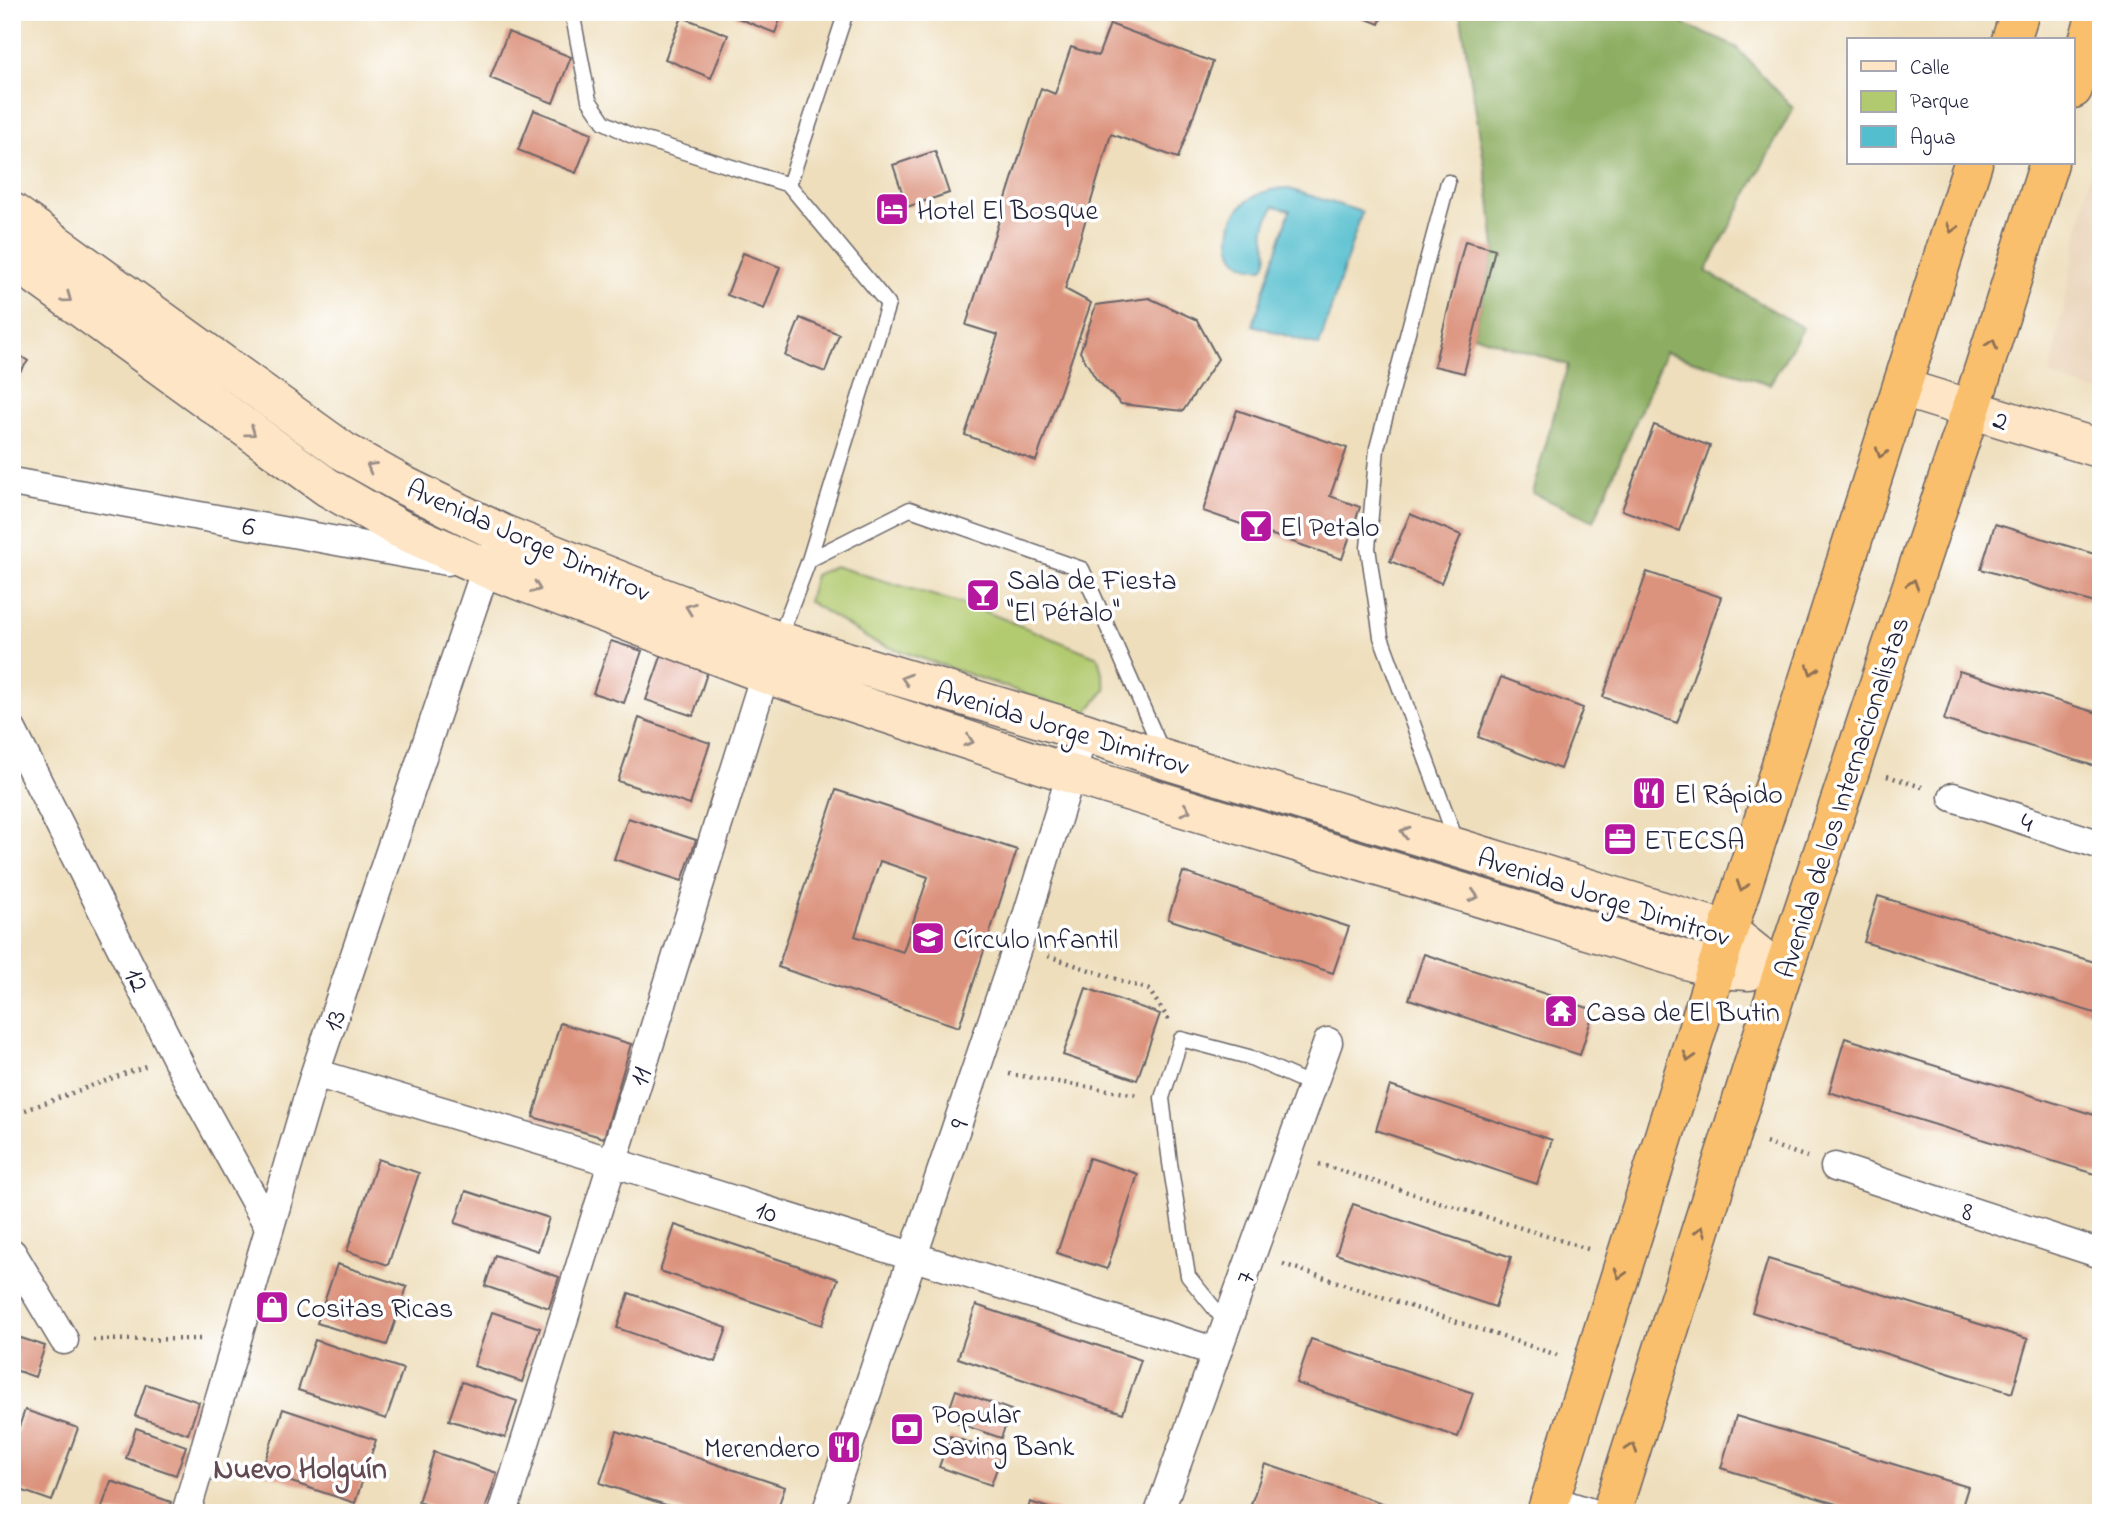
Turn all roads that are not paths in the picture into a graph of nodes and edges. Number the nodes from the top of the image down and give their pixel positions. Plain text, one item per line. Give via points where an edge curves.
1 (572, 12) edge
2 (846, 12) edge
3 (2020, 12) edge
4 (2097, 12) edge
5 (2012, 38) edge
6 (2074, 86) edge
7 (1973, 164) edge
8 (2049, 164) edge
9 (1448, 182) dead end
10 (789, 185) junction
11 (12, 212) edge
12 (12, 258) edge
13 (1902, 388) junction
14 (1971, 409) junction
15 (2101, 449) edge
16 (12, 482) edge
17 (503, 534) junction
18 (809, 560) junction
19 (486, 568) junction
20 (772, 657) junction
21 (12, 730) edge
22 (1084, 732) junction
23 (1166, 760) junction
24 (1071, 774) junction
25 (1953, 797) road end
26 (2101, 845) edge
27 (1458, 848) junction
28 (1728, 931) junction
29 (1716, 969) junction
30 (1782, 974) junction
31 (1328, 1042) dead end
32 (315, 1073) junction
33 (1312, 1086) junction
34 (612, 1162) junction
35 (1835, 1167) road end
36 (268, 1227) junction
37 (12, 1253) edge
38 (2101, 1254) edge
39 (913, 1256) junction
40 (1227, 1324) junction
41 (64, 1340) road end
42 (1217, 1352) junction
43 (1548, 1506) edge
44 (186, 1513) edge
45 (503, 1513) edge
46 (826, 1513) edge
47 (1159, 1513) edge
48 (1592, 1513) edge
49 (1611, 1513) edge

1 - 10 lane via 589,100 604,122 630,135
2 - 10 lane
3 - 5 highway
4 - 6 highway
7 -> 13 highway
14 -> 8 highway, Avenida de los Internacionalistas
9 - 27 lane via 1377,448 1368,548 1381,638
10 - 18 lane via 888,304
17 -> 11 main road, Avenida Jorge Dimitrov via 342,451
12 -> 19 main road, Avenida Jorge Dimitrov via 327,487 398,528
13 - 14 main road, 2
13 -> 28 highway
14 - 15 main road, 2
30 -> 14 highway, Avenida de los Internacionalistas
16 - 19 street, 6
17 - 19 street, 13
20 -> 17 main road, Avenida Jorge Dimitrov via 659,596
18 - 20 lane
18 - 23 lane via 910,509 1082,569
19 -> 20 main road, Avenida Jorge Dimitrov
19 - 32 street, 13
22 -> 20 main road, Avenida Jorge Dimitrov
20 -> 24 main road, Avenida Jorge Dimitrov
20 - 34 street, 11
21 - 36 street, 12
22 - 23 main road, Avenida Jorge Dimitrov
22 - 24 street, 9
27 -> 23 main road, Avenida Jorge Dimitrov
24 -> 29 main road, Avenida Jorge Dimitrov
24 - 39 street, 9
25 - 26 street, 4
27 - 28 main road, Avenida Jorge Dimitrov
28 - 29 highway
28 - 30 main road, Avenida Jorge Dimitrov
29 - 30 main road, Avenida Jorge Dimitrov
29 -> 43 highway
49 -> 30 highway, Avenida de los Internacionalistas
31 - 33 street, 7
32 - 34 street, 10
32 - 36 street, 13
33 - 40 street, 7
33 - 40 lane via 1249,1057 1181,1039 1161,1098 1188,1276
34 - 39 street, 10
34 - 45 street, 11
35 - 38 street, 8
36 - 44 street, 13
37 - 41 street
39 - 42 street, 10
39 - 46 street, 9
40 - 42 street, 7
42 - 47 street, 7
43 - 48 street

